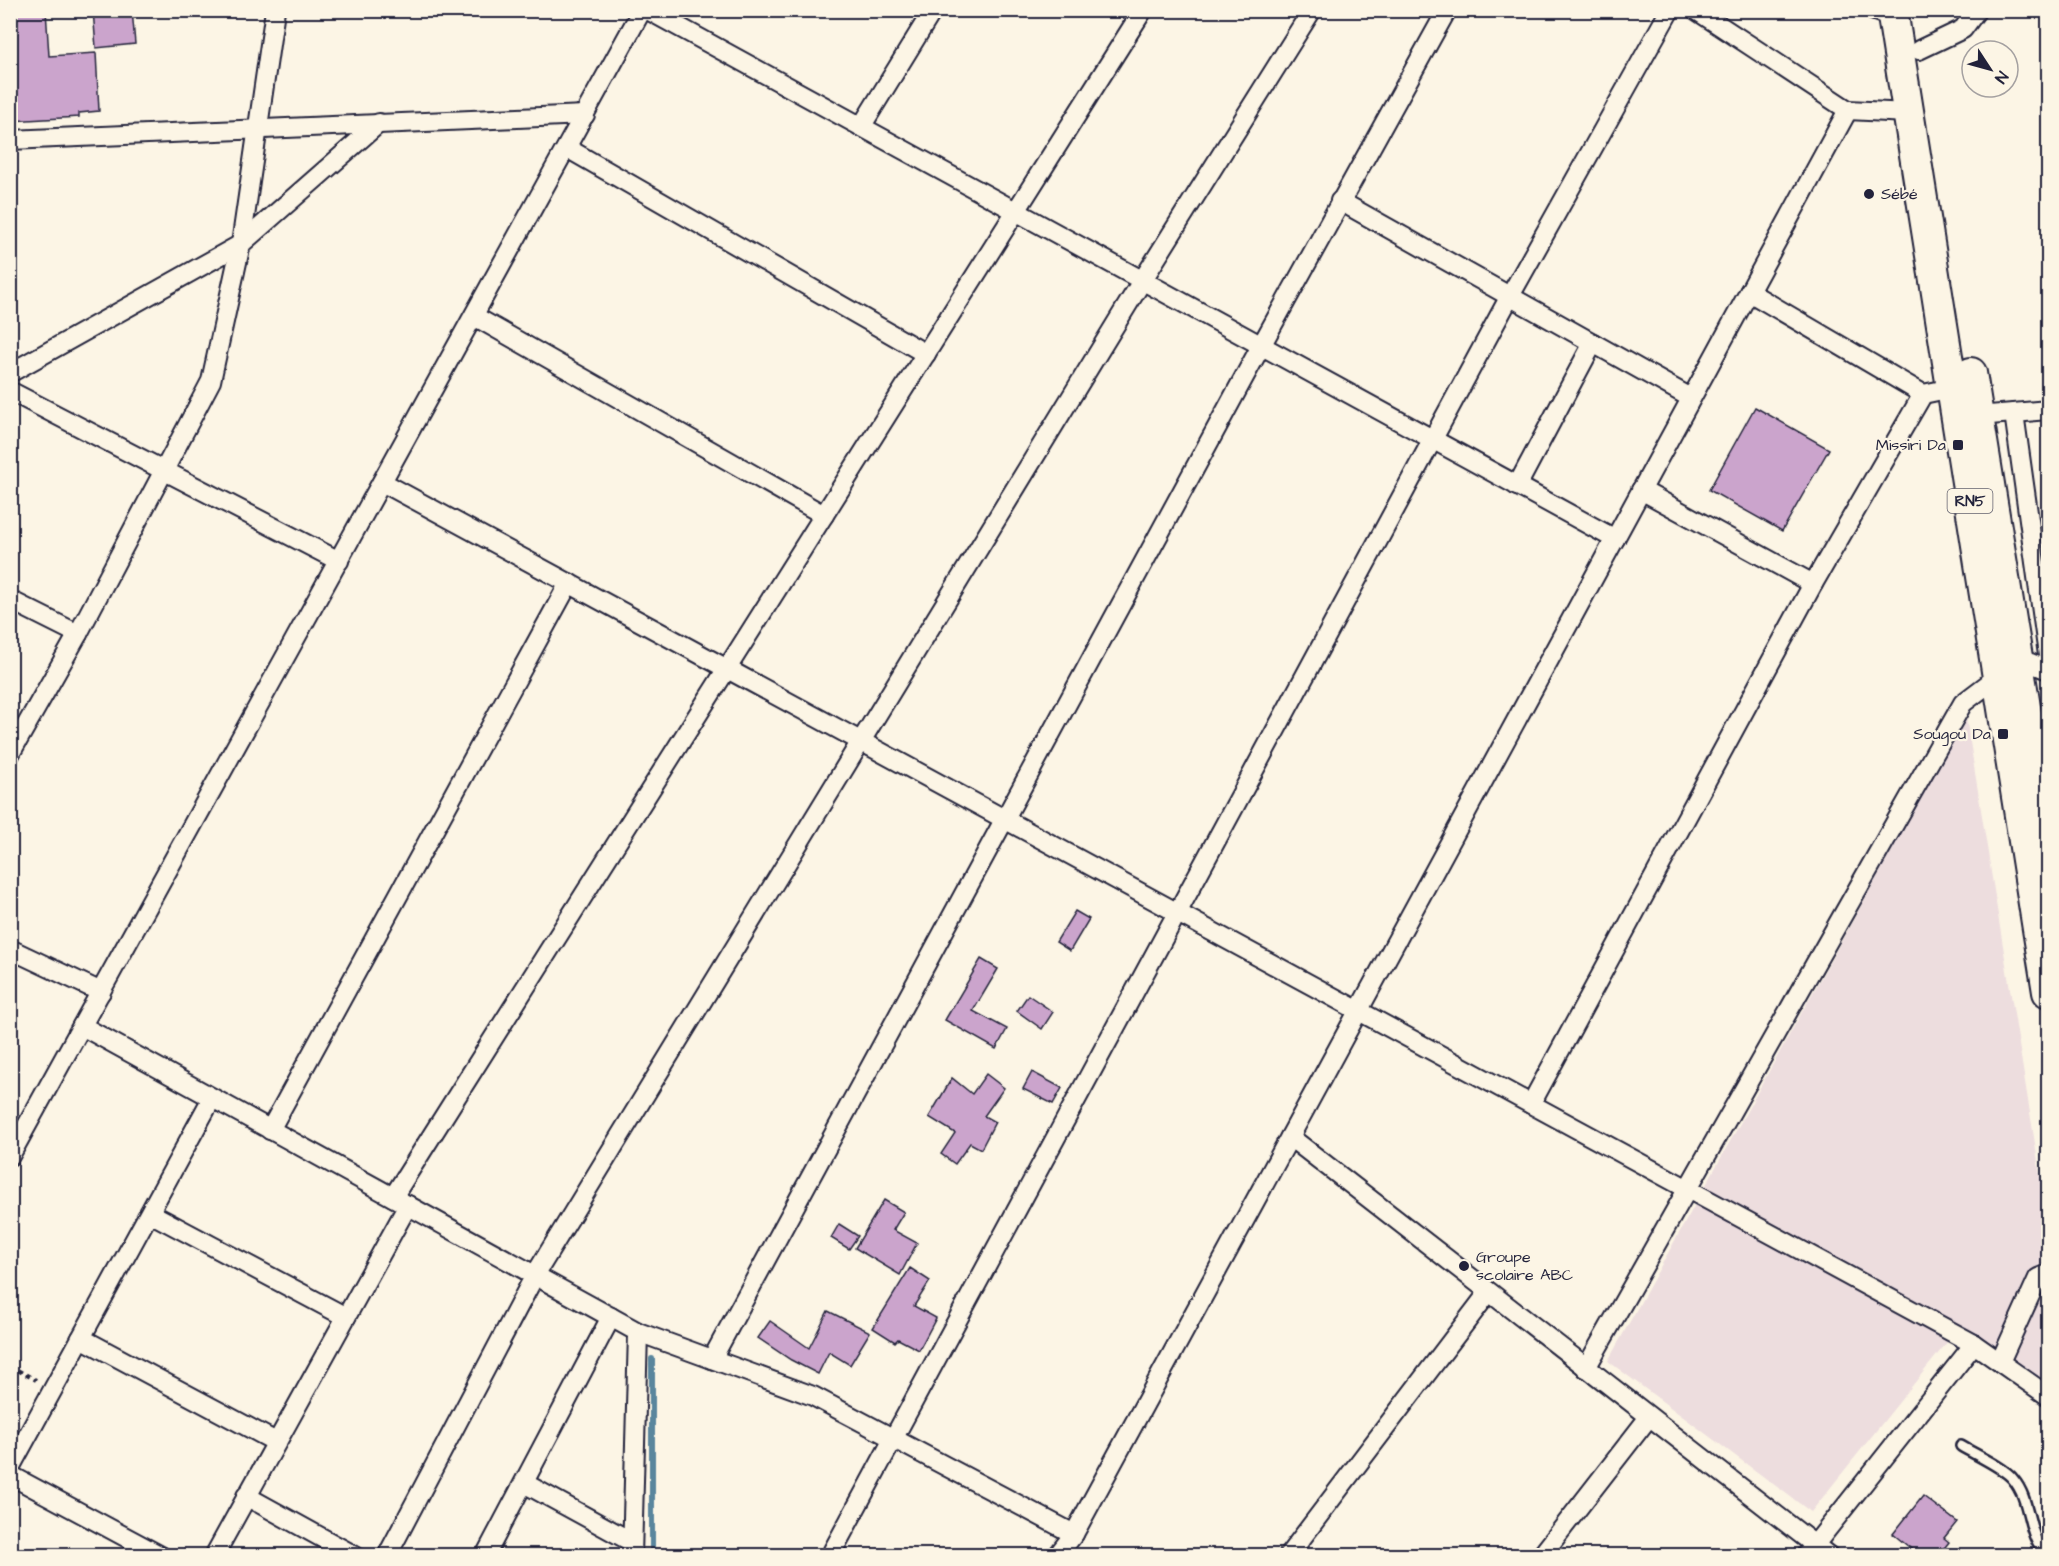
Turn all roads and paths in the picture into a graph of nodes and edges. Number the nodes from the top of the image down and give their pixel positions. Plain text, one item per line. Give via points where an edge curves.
1 (275, 10) edge
2 (642, 10) edge
3 (648, 10) edge
4 (933, 10) edge
5 (1143, 10) edge
6 (1312, 10) edge
7 (1448, 10) edge
8 (1670, 10) edge
9 (1696, 10) edge
10 (1861, 10) edge
11 (1977, 10) edge
12 (1899, 14) edge
13 (1919, 50) junction
14 (1848, 110) junction
15 (1908, 113) junction
16 (585, 115) junction
17 (379, 123) junction
18 (861, 126) junction
19 (257, 132) junction
20 (10, 140) edge
21 (567, 148) junction
22 (1340, 201) junction
23 (1016, 212) junction
24 (241, 244) junction
25 (1142, 281) junction
26 (1749, 292) junction
27 (1510, 296) junction
28 (474, 316) junction
29 (1593, 343) junction
30 (1261, 346) junction
31 (926, 354) junction
32 (10, 373) edge
33 (1952, 388) junction
34 (10, 391) edge
35 (1923, 394) junction
36 (1691, 398) junction
37 (2049, 410) edge
38 (2014, 413) junction
39 (1978, 416) junction
40 (1433, 440) junction
41 (165, 471) junction
42 (382, 482) junction
43 (1517, 486) junction
44 (1641, 490) junction
45 (824, 515) junction
46 (1615, 539) junction
47 (2040, 546) edge
48 (339, 561) junction
49 (569, 583) junction
50 (1813, 584) junction
51 (10, 600) edge
52 (78, 634) junction
53 (2049, 655) edge
54 (2018, 657) junction
55 (726, 670) junction
56 (2049, 670) edge
57 (1996, 678) junction
58 (860, 741) junction
59 (10, 753) edge
60 (1004, 818) junction
61 (2049, 849) edge
62 (1177, 912) junction
63 (10, 949) edge
64 (101, 992) junction
65 (2049, 992) edge
66 (1358, 1011) junction
67 (82, 1026) junction
68 (212, 1098) junction
69 (1531, 1104) junction
70 (270, 1130) junction
71 (1290, 1137) junction
72 (10, 1156) edge
73 (1687, 1189) junction
74 (400, 1201) junction
75 (150, 1213) junction
76 (2048, 1274) edge
77 (535, 1275) junction
78 (1488, 1293) junction
79 (346, 1317) junction
80 (611, 1317) junction
81 (638, 1332) junction
82 (81, 1338) junction
83 (1974, 1344) junction
84 (712, 1359) junction
85 (2000, 1362) junction
86 (10, 1366) edge
87 (1586, 1368) junction
88 (54, 1389) junction
89 (2049, 1396) edge
90 (1649, 1417) junction
91 (893, 1436) junction
92 (276, 1442) junction
93 (1961, 1446) dead end
94 (10, 1468) edge
95 (10, 1475) edge
96 (524, 1483) junction
97 (246, 1497) junction
98 (1074, 1534) junction
99 (632, 1549) edge
100 (1816, 1552) edge
101 (161, 1556) edge
102 (214, 1556) edge
103 (356, 1556) edge
104 (387, 1556) edge
105 (485, 1556) edge
106 (830, 1556) edge
107 (1057, 1556) edge
108 (1288, 1556) edge
109 (1541, 1556) edge
110 (2047, 1556) edge

1 - 19 street
2 - 16 street
3 - 18 street
4 - 18 street
5 - 23 street
6 - 25 street
7 - 22 street
8 - 27 street
9 - 14 street
10 - 12 lane
11 - 13 street via 1963,29
12 - 13 highway, RN5
12 - 15 highway, RN5
13 - 39 highway, RN5
14 - 15 street
14 - 26 street
15 - 33 highway, RN5
16 - 17 street
16 - 21 street
17 - 19 street
17 - 24 street
18 - 23 street
19 - 20 street
19 - 24 street
21 - 28 street
21 - 31 street
22 - 27 street
22 - 30 street
23 - 25 street
23 - 31 street
24 - 32 street
24 - 41 street via 211,381
25 - 30 street
25 - 58 street
26 - 35 street
26 - 36 street
27 - 29 street
27 - 40 street
28 - 42 street
28 - 45 street
29 - 36 street
29 - 43 street
30 - 40 street
30 - 60 street
31 - 45 street
33 - 35 street
33 - 57 highway, RN5
34 - 41 street
35 - 50 street
36 - 44 street
37 - 38 street
38 - 39 street
38 - 47 street
39 - 54 highway, RN5
40 - 43 street
40 - 62 street
41 - 48 street
41 - 52 street
42 - 48 street
42 - 49 street
43 - 46 street
44 - 46 street
44 - 50 street
45 - 55 street
46 - 66 street
47 - 53 street
48 - 64 street
49 - 55 street
49 - 70 street
50 - 69 street
51 - 52 street
52 - 59 street
54 - 56 street
54 - 61 highway, RN5
55 - 58 street
55 - 74 street
57 - 65 highway, RN5
57 - 73 street via 1964,703
58 - 60 street
58 - 77 street
60 - 62 street
60 - 84 street
62 - 66 street
62 - 91 street
63 - 64 street
64 - 67 street
66 - 69 street
66 - 71 street
67 - 68 street
67 - 72 street
68 - 70 street
68 - 75 street
69 - 73 street
70 - 74 street
71 - 78 street
71 - 98 street
73 - 83 street
73 - 87 street
74 - 77 street
74 - 79 street
75 - 79 street
75 - 82 street
76 - 85 street via 2038,1278
77 - 80 street
77 - 104 street
78 - 87 street
78 - 108 street
79 - 92 street
80 - 81 street
80 - 96 street
81 - 84 street
81 - 99 street
82 - 88 street
82 - 92 street
83 - 85 street
83 - 100 street
84 - 91 street via 813,1396
85 - 89 street
86 - 88 path
87 - 90 street
88 - 94 street
90 - 100 street
90 - 109 street
91 - 98 street
91 - 106 street
92 - 97 street
93 - 110 lane via 2013,1478 2027,1506 2037,1545
95 - 101 street
96 - 99 street
96 - 105 street
97 - 102 street
97 - 103 street
98 - 107 street

